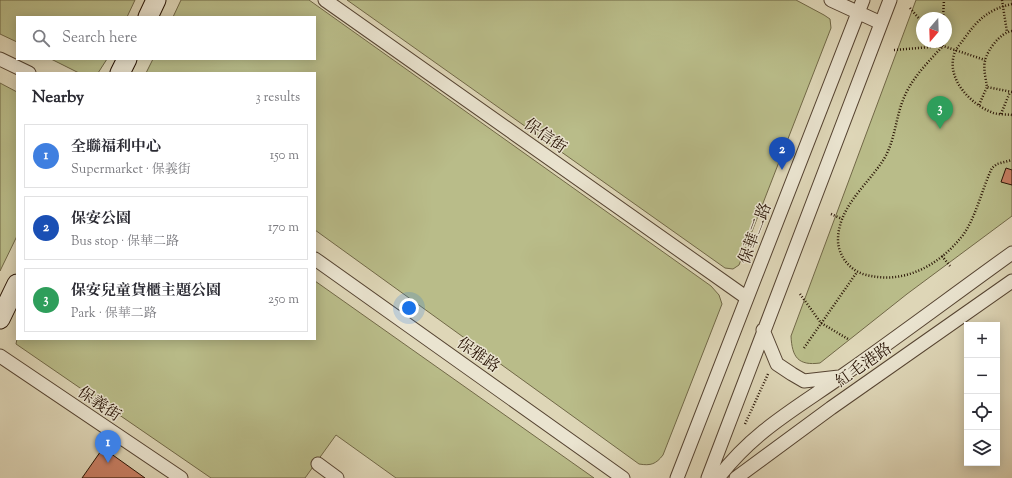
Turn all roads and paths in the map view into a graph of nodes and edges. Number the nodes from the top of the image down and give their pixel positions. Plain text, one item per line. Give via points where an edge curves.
1 (156, 0) edge
2 (325, 0) edge
3 (831, 0) edge
4 (863, 0) edge
5 (890, 0) edge
6 (944, 0) edge
7 (1002, 0) edge
8 (1012, 4) edge
9 (1002, 6) junction
10 (910, 8) dead end
11 (943, 12) edge
12 (858, 13) junction
13 (916, 15) edge
14 (148, 16) edge
15 (881, 23) junction
16 (1012, 31) edge
17 (1007, 32) junction
18 (918, 48) edge
19 (941, 48) edge
20 (947, 48) edge
21 (894, 50) dead end
22 (955, 52) junction
23 (0, 59) edge
24 (126, 60) edge
25 (985, 60) junction
26 (27, 72) edge
27 (120, 72) edge
28 (987, 87) junction
29 (1011, 92) edge
30 (979, 105) junction
31 (1002, 114) junction
32 (1012, 115) edge
33 (1012, 160) edge
34 (831, 214) dead end
35 (842, 219) junction
36 (1012, 253) edge
37 (942, 256) junction
38 (316, 260) edge
39 (950, 266) dead end
40 (857, 272) junction
41 (1012, 281) edge
42 (16, 286) edge
43 (800, 294) dead end
44 (747, 298) junction
45 (0, 319) edge
46 (821, 323) junction
47 (763, 330) junction
48 (848, 339) dead end
49 (804, 348) dead end
50 (0, 356) edge
51 (841, 377) junction
52 (318, 464) dead end
53 (182, 478) edge
54 (337, 478) edge
55 (623, 478) edge
56 (677, 478) edge
57 (708, 478) edge
58 (718, 478) edge
59 (736, 478) edge

1 - 14 street
2 - 44 street, 保信街
3 - 12 street
4 - 12 street, 保華二路
5 - 15 street
6 - 11 path
7 - 9 path
8 - 9 path
9 - 17 path
9 - 22 path via 981,17
10 - 13 path
12 - 15 street
12 - 44 street, 保華二路
15 - 47 street
16 - 17 path
17 - 25 path via 994,44
18 - 21 path
19 - 35 path via 919,74 904,98 897,117 896,133 883,162 866,181
20 - 22 path
22 - 25 path
22 - 30 path via 954,68 960,87
23 - 26 street
24 - 27 street
25 - 28 path
28 - 29 path
28 - 30 path
29 - 31 path
30 - 31 path
31 - 32 path
33 - 37 path via 992,168 963,234
34 - 35 path
35 - 40 path via 838,238 840,253
36 - 51 street, 紅毛港路
37 - 39 path
37 - 40 path via 912,275 873,277
38 - 55 street, 保雅路
40 - 46 path
41 - 59 street, 紅毛港路
42 - 45 street
43 - 46 path
44 - 56 street, 保華二路
46 - 48 path
46 - 49 path
47 - 51 street, 紅毛港路 via 777,364 792,374 804,381
47 - 57 street
50 - 53 street, 保義街
51 - 58 street, 紅毛港路 via 769,426 733,459
52 - 54 street

